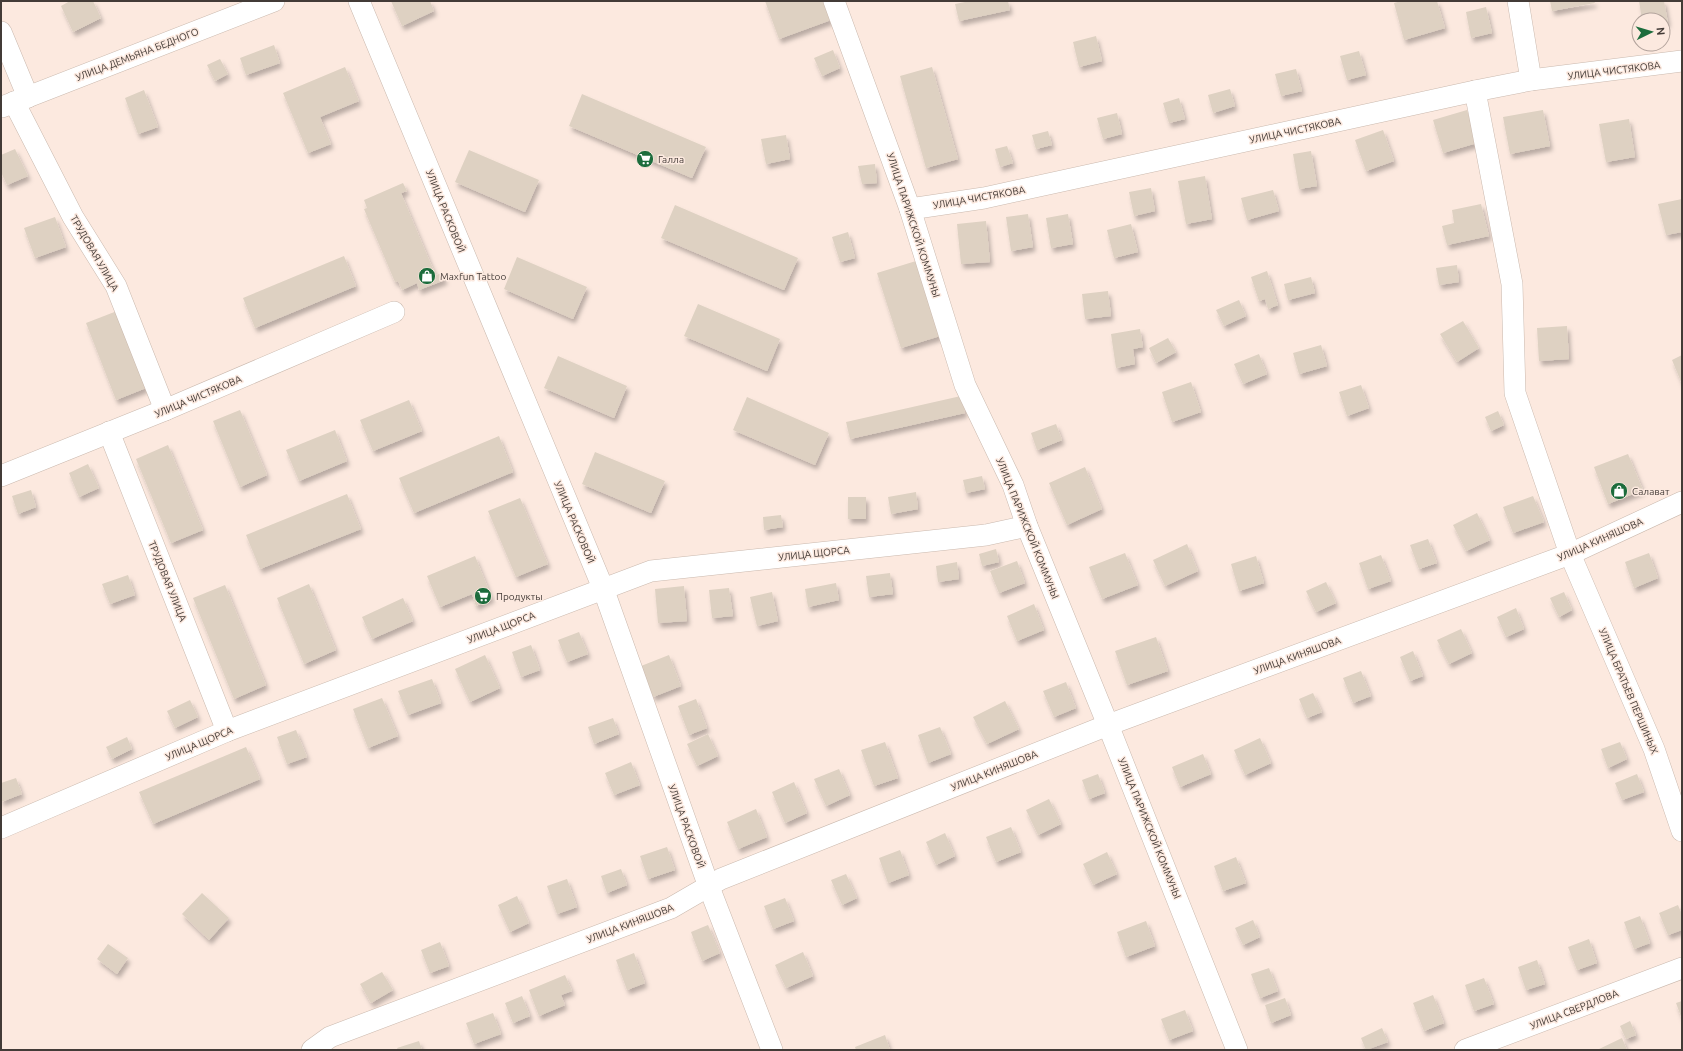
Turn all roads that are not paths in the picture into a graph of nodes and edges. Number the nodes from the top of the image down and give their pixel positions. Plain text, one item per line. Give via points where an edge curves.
1 (274, 1) edge
2 (359, 1) edge
3 (834, 1) edge
4 (1518, 1) edge
5 (1, 32) edge
6 (1682, 61) edge
7 (1531, 80) junction
8 (1475, 91) junction
9 (14, 102) edge
10 (910, 209) junction
11 (394, 312) dead end
12 (165, 410) junction
13 (109, 432) junction
14 (1, 476) edge
15 (1682, 502) edge
16 (1028, 526) junction
17 (1570, 554) junction
18 (603, 588) junction
19 (1108, 725) junction
20 (227, 730) junction
21 (1, 828) edge
22 (1682, 831) edge
23 (709, 887) junction
24 (1682, 968) edge
25 (312, 1050) edge
26 (772, 1050) edge
27 (1237, 1050) edge
28 (1465, 1050) edge

1 - 9 street, УЛИЦА ДЕМЬЯНА БЕДНОГО
2 - 18 street, УЛИЦА РАСКОВОЙ
3 - 10 street, УЛИЦА ПАРИЖСКОЙ КОММУНЫ
4 - 7 street
5 - 9 street, ТРУДОВАЯ УЛИЦА
6 - 7 street, УЛИЦА ЧИСТЯКОВА
7 - 8 street, УЛИЦА ЧИСТЯКОВА
8 - 10 street, УЛИЦА ЧИСТЯКОВА via 984,198
8 - 17 street, УЛИЦА БРАТЬЕВ ПЕРШИНЫХ via 1512,284 1515,393
9 - 12 street, ТРУДОВАЯ УЛИЦА via 73,217 116,286
10 - 16 street, УЛИЦА ПАРИЖСКОЙ КОММУНЫ via 965,384 1013,486
11 - 12 street, УЛИЦА ЧИСТЯКОВА
12 - 13 street, УЛИЦА ЧИСТЯКОВА
13 - 14 street, УЛИЦА ЧИСТЯКОВА
13 - 20 street, ТРУДОВАЯ УЛИЦА
15 - 17 street, УЛИЦА КИНЯШОВА
16 - 18 street, УЛИЦА ЩОРСА via 986,535 651,571
16 - 19 street, УЛИЦА ПАРИЖСКОЙ КОММУНЫ
17 - 19 street, УЛИЦА КИНЯШОВА
17 - 22 street, УЛИЦА БРАТЬЕВ ПЕРШИНЫХ via 1654,749
18 - 20 street, УЛИЦА ЩОРСА
18 - 23 street, УЛИЦА РАСКОВОЙ
19 - 23 street, УЛИЦА КИНЯШОВА via 722,879
19 - 27 street, УЛИЦА ПАРИЖСКОЙ КОММУНЫ
20 - 21 street, УЛИЦА ЩОРСА
23 - 25 street, УЛИЦА КИНЯШОВА via 671,908 330,1037
23 - 26 street, УЛИЦА РАСКОВОЙ
24 - 28 street, УЛИЦА СВЕРДЛОВА

